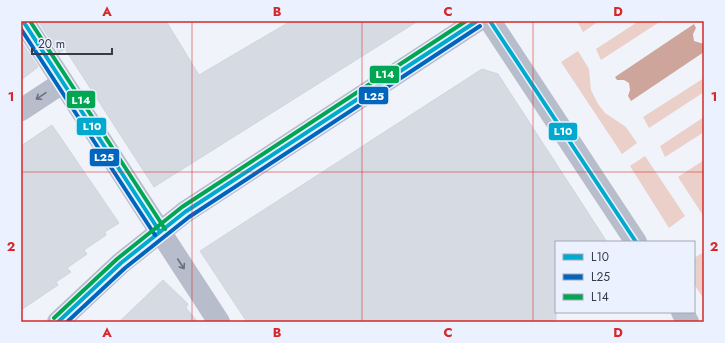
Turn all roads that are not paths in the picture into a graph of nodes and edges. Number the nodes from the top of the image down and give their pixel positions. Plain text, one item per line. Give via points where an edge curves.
1 (23, 21) edge
2 (477, 21) edge
3 (490, 21) edge
4 (62, 82) junction
5 (21, 110) edge
6 (160, 232) junction
7 (635, 241) edge
8 (683, 313) edge
9 (58, 322) edge
10 (219, 322) edge
11 (688, 322) edge

1 - 4 street
2 - 6 street via 185,212
3 - 7 street
4 -> 5 street
4 - 6 street
6 - 9 street via 121,263
6 -> 10 street
8 - 11 street

